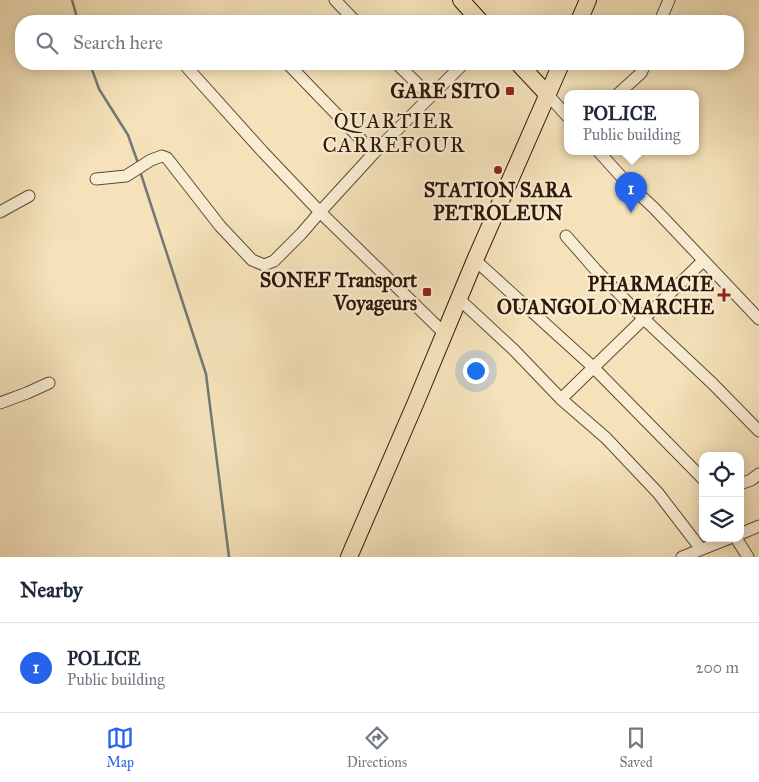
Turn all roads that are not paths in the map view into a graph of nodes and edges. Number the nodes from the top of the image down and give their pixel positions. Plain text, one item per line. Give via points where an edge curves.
1 (335, 0) edge
2 (461, 0) edge
3 (588, 0) edge
4 (669, 0) edge
5 (349, 15) edge
6 (475, 15) edge
7 (582, 15) edge
8 (663, 15) edge
9 (189, 70) edge
10 (294, 70) edge
11 (403, 70) edge
12 (457, 70) edge
13 (525, 70) edge
14 (558, 70) edge
15 (642, 70) edge
16 (622, 90) edge
17 (548, 95) junction
18 (430, 96) junction
19 (564, 113) edge
20 (374, 152) junction
21 (602, 155) edge
22 (96, 179) dead end
23 (29, 196) dead end
24 (0, 212) edge
25 (320, 212) junction
26 (566, 236) dead end
27 (475, 260) junction
28 (703, 261) junction
29 (458, 299) junction
30 (644, 319) junction
31 (759, 319) edge
32 (444, 333) junction
33 (593, 368) junction
34 (49, 382) dead end
35 (560, 399) junction
36 (0, 403) edge
37 (759, 431) edge
38 (759, 474) edge
39 (699, 475) edge
40 (744, 483) edge
41 (759, 526) edge
42 (744, 532) edge
43 (719, 542) edge
44 (739, 542) edge
45 (701, 549) junction
46 (349, 557) edge
47 (682, 557) edge
48 (748, 557) edge

1 - 5 street
2 - 6 highway
3 - 7 highway
4 - 8 street
9 - 25 street
10 - 20 street
11 - 18 street
12 - 18 street
13 - 17 highway
14 - 17 highway
15 - 16 street
17 - 19 street
17 - 27 highway
18 - 20 street
20 - 25 street
21 - 28 street
22 - 25 street via 126,176 152,160 162,156 167,158 220,226 252,260 264,265 274,261
23 - 24 street
25 - 32 street
26 - 30 street
27 - 29 highway
27 - 33 street
28 - 30 street
28 - 31 street
29 - 32 highway
29 - 35 street via 514,350
30 - 33 street
30 - 37 street
32 - 46 highway
33 - 35 street
33 - 39 street
34 - 36 street
35 - 45 street via 606,438 658,493
38 - 40 street
41 - 42 street
43 - 45 street
44 - 48 street
45 - 47 street

